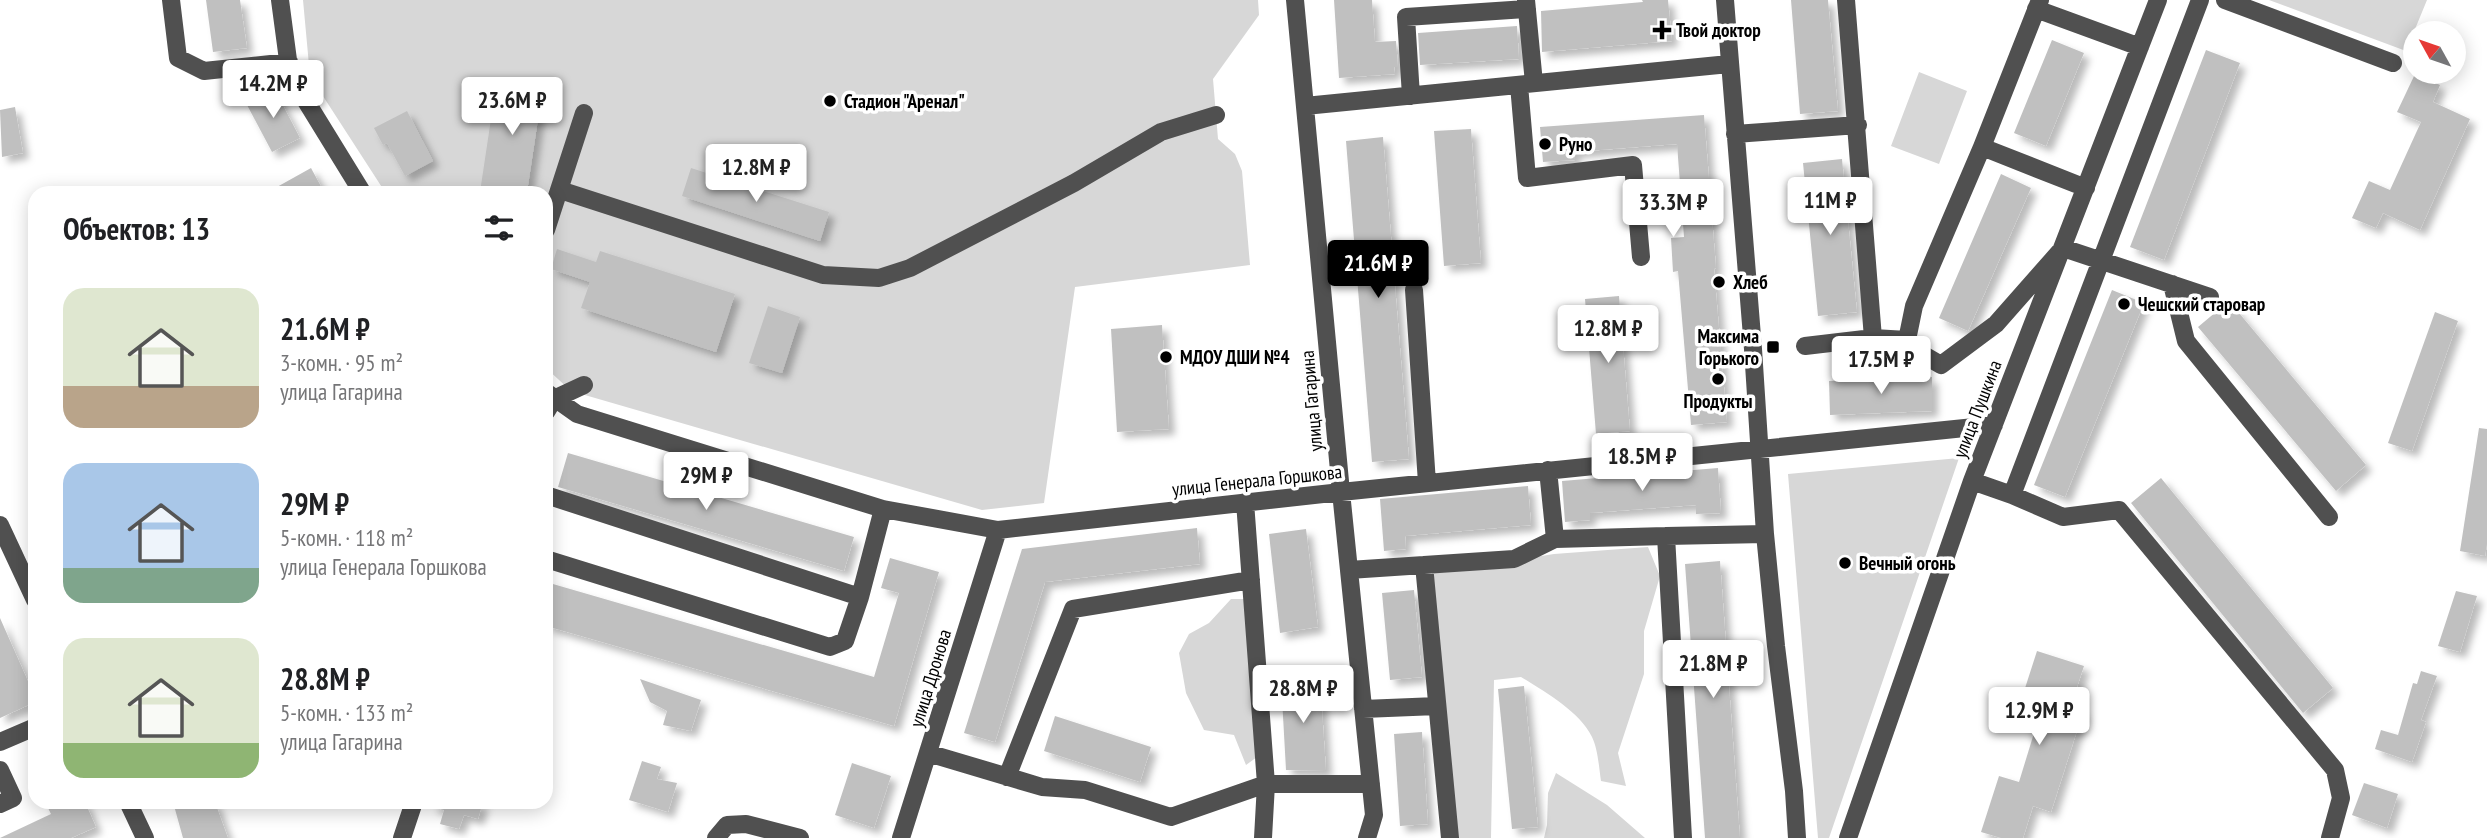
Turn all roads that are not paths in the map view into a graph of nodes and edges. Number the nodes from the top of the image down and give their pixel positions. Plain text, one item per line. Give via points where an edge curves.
1 (171, 0) edge
2 (280, 0) edge
3 (1295, 0) edge
4 (1725, 0) edge
5 (1846, 0) edge
6 (2158, 0) edge
7 (2200, 0) edge
8 (2225, 0) edge
9 (2038, 4) edge
10 (1527, 5) edge
11 (1405, 8) edge
12 (2140, 47) junction
13 (289, 62) junction
14 (2393, 63) dead end
15 (1729, 64) junction
16 (1526, 84) junction
17 (1411, 96) junction
18 (1305, 106) junction
19 (584, 113) dead end
20 (1216, 115) dead end
21 (1858, 125) junction
22 (1735, 134) junction
23 (1982, 147) junction
24 (358, 186) edge
25 (2086, 188) junction
26 (560, 190) junction
27 (553, 210) edge
28 (2063, 248) junction
29 (1641, 257) dead end
30 (2101, 260) junction
31 (2172, 284) junction
32 (1414, 290) dead end
33 (2210, 297) dead end
34 (1873, 338) junction
35 (1907, 340) junction
36 (1805, 346) dead end
37 (584, 385) dead end
38 (553, 399) edge
39 (553, 403) edge
40 (1994, 425) junction
41 (1759, 448) junction
42 (1548, 470) junction
43 (1972, 481) junction
44 (1427, 482) junction
45 (1340, 492) junction
46 (2012, 495) junction
47 (553, 497) edge
48 (1244, 502) junction
49 (883, 509) junction
50 (2329, 517) dead end
51 (0, 525) edge
52 (998, 530) junction
53 (1765, 534) junction
54 (1666, 536) junction
55 (1555, 539) junction
56 (553, 561) edge
57 (1424, 565) junction
58 (1349, 569) junction
59 (1251, 580) junction
60 (28, 585) edge
61 (860, 597) junction
62 (1437, 706) junction
63 (1363, 709) junction
64 (28, 730) edge
65 (0, 742) edge
66 (929, 753) junction
67 (0, 771) edge
68 (1007, 777) junction
69 (1266, 784) junction
70 (1371, 784) junction
71 (0, 804) edge
72 (131, 809) edge
73 (412, 809) edge
74 (144, 838) edge
75 (402, 838) edge
76 (716, 838) edge
77 (800, 838) edge
78 (901, 838) edge
79 (1263, 838) edge
80 (1367, 838) edge
81 (1450, 838) edge
82 (1683, 838) edge
83 (1797, 838) edge
84 (1847, 838) edge
85 (2330, 838) edge

1 - 13 street via 178,58 204,71
2 - 13 street
3 - 18 street, улица Гагарина
4 - 15 street
5 - 21 street
6 - 12 street, улица Пушкина
7 - 30 street
8 - 14 street
9 - 12 street
9 - 23 street
10 - 11 street
10 - 16 street
11 - 17 street
12 - 25 street, улица Пушкина
13 - 24 street via 290,75
15 - 16 street
15 - 22 street
16 - 17 street
16 - 29 street via 1527,178 1633,165
17 - 18 street
18 - 45 street, улица Гагарина
19 - 26 street
20 - 26 street via 1161,132 910,268 879,278 823,275
21 - 22 street
21 - 34 street
22 - 41 street
23 - 25 street
23 - 35 street via 1914,306
25 - 28 street, улица Пушкина
26 - 27 street
28 - 30 street
28 - 35 street via 1996,324 1941,365
28 - 40 street, улица Пушкина
30 - 31 street
30 - 46 street
31 - 33 street
31 - 50 street via 2186,341
32 - 44 street
34 - 35 street
34 - 36 street
37 - 38 street
39 - 49 street, улица Генерала Горшкова
40 - 41 street, улица Генерала Горшкова
40 - 43 street, улица Пушкина
41 - 42 street, улица Генерала Горшкова
41 - 53 street
42 - 44 street, улица Генерала Горшкова
42 - 55 street
43 - 46 street
43 - 84 street, улица Пушкина
44 - 45 street, улица Генерала Горшкова
45 - 48 street, улица Генерала Горшкова
45 - 58 street, улица Гагарина
46 - 85 street via 2063,517 2119,510 2335,769 2340,798
47 - 61 street
48 - 52 street, улица Генерала Горшкова
48 - 59 street
49 - 52 street, улица Генерала Горшкова
49 - 61 street
51 - 60 street
52 - 66 street, улица Дронова
53 - 54 street
53 - 83 street
54 - 55 street
54 - 82 street
55 - 57 street via 1514,559
56 - 61 street via 830,646 845,641
57 - 58 street
57 - 62 street
58 - 63 street, улица Гагарина
59 - 68 street via 1073,609
59 - 69 street
62 - 63 street
62 - 81 street
63 - 70 street, улица Гагарина
64 - 65 street
66 - 68 street
66 - 78 street, улица Дронова
67 - 71 street via 13,798
68 - 69 street via 1042,787 1085,790 1171,817
69 - 70 street
69 - 79 street
70 - 80 street, улица Гагарина via 1374,815
72 - 74 street
73 - 75 street
76 - 77 street via 727,825 746,824

